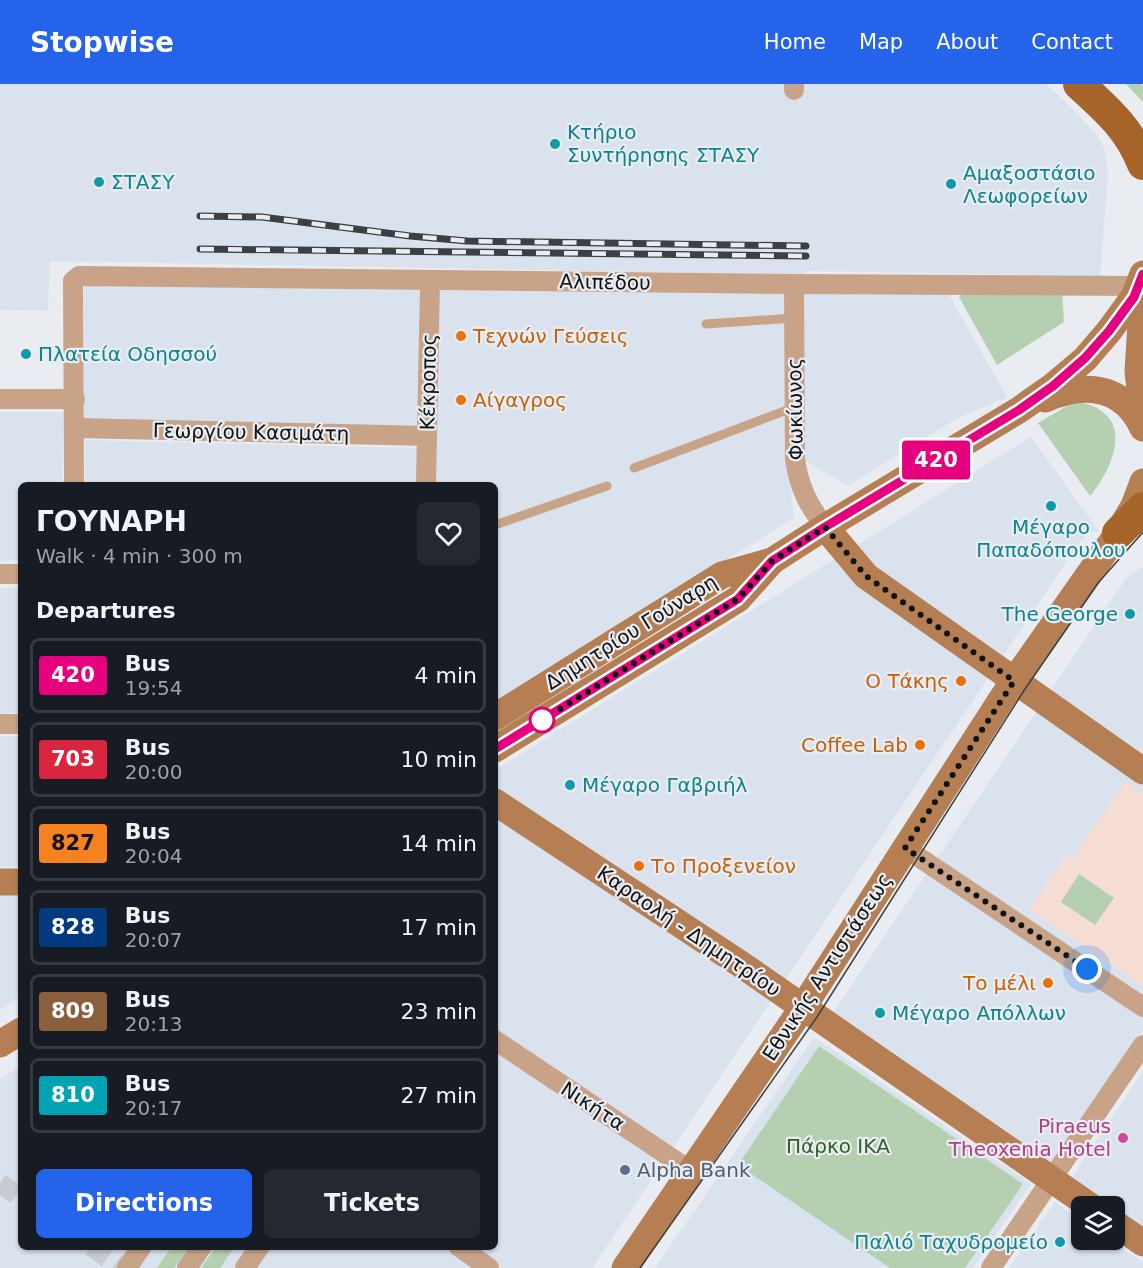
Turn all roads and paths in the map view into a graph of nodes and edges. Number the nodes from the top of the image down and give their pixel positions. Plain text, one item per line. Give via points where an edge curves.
1 (1079, 84) edge
2 (1143, 164) edge
3 (430, 280) junction
4 (794, 284) junction
5 (1142, 285) edge
6 (794, 318) junction
7 (706, 324) dead end
8 (0, 399) edge
9 (75, 399) junction
10 (795, 408) junction
11 (1019, 410) junction
12 (1143, 419) edge
13 (75, 428) junction
14 (1143, 428) edge
15 (427, 436) junction
16 (634, 468) dead end
17 (75, 482) edge
18 (426, 482) edge
19 (1143, 482) edge
20 (607, 486) dead end
21 (1143, 508) edge
22 (498, 524) edge
23 (825, 527) junction
24 (1118, 533) junction
25 (772, 561) junction
26 (0, 574) edge
27 (18, 574) edge
28 (1014, 681) junction
29 (498, 715) edge
30 (0, 724) edge
31 (18, 724) edge
32 (498, 747) edge
33 (1143, 771) edge
34 (498, 804) edge
35 (905, 848) junction
36 (0, 882) edge
37 (18, 882) edge
38 (803, 1007) junction
39 (1143, 1007) edge
40 (18, 1033) edge
41 (498, 1042) edge
42 (0, 1044) edge
43 (1140, 1057) edge
44 (691, 1172) junction
45 (1051, 1179) junction
46 (1076, 1196) edge
47 (1125, 1231) edge
48 (1143, 1243) edge
49 (138, 1250) edge
50 (199, 1250) edge
51 (257, 1250) edge
52 (464, 1250) edge
53 (127, 1268) edge
54 (187, 1268) edge
55 (245, 1268) edge
56 (489, 1268) edge
57 (625, 1268) edge
58 (991, 1268) edge

1 - 2 main road via 1116,118
3 - 4 street, Αλιπέδου
3 - 9 street, Αλιπέδου via 79,276 73,281
3 - 15 street, Κέκροπος
4 - 5 street, Αλιπέδου
4 - 6 street, Φωκίωνος
5 - 11 main road, Δημητρίου Γούναρη via 1085,358
5 - 12 main road via 1138,371
6 - 7 lane
6 - 10 street, Φωκίωνος
8 - 9 street
9 - 13 street
10 - 16 lane
10 - 23 street, Φωκίωνος via 795,459 800,484
11 - 14 main road via 1066,391 1096,390 1122,399
11 - 23 main road, Δημητρίου Γούναρη
13 - 15 street, Γεωργίου Κασιμάτη
13 - 17 street
15 - 18 street, Κέκροπος
19 - 24 main road, Εθνικής Αντιστάσεως
20 - 22 lane
21 - 24 main road
23 - 25 main road, Δημητρίου Γούναρη
23 - 28 main road via 866,576
24 - 28 main road, Εθνικής Αντιστάσεως
25 - 29 main road, Δημητρίου Γούναρη via 722,575
25 - 32 main road, Δημητρίου Γούναρη via 738,599
26 - 27 street
28 - 33 main road
28 - 35 main road, Εθνικής Αντιστάσεως
30 - 31 street
34 - 38 main road, Καραολή - Δημητρίου
35 - 38 main road, Εθνικής Αντιστάσεως
35 - 39 street
36 - 37 main road
38 - 44 main road, Εθνικής Αντιστάσεως
38 - 45 main road, Καραολή - Δημητρίου
40 - 42 main road
41 - 44 street, Νικήτα
43 - 45 street
44 - 57 main road, Εθνικής Αντιστάσεως
45 - 46 main road, Καραολή - Δημητρίου
45 - 58 street
47 - 48 main road
49 - 53 street
50 - 54 street
51 - 55 street
52 - 56 street

